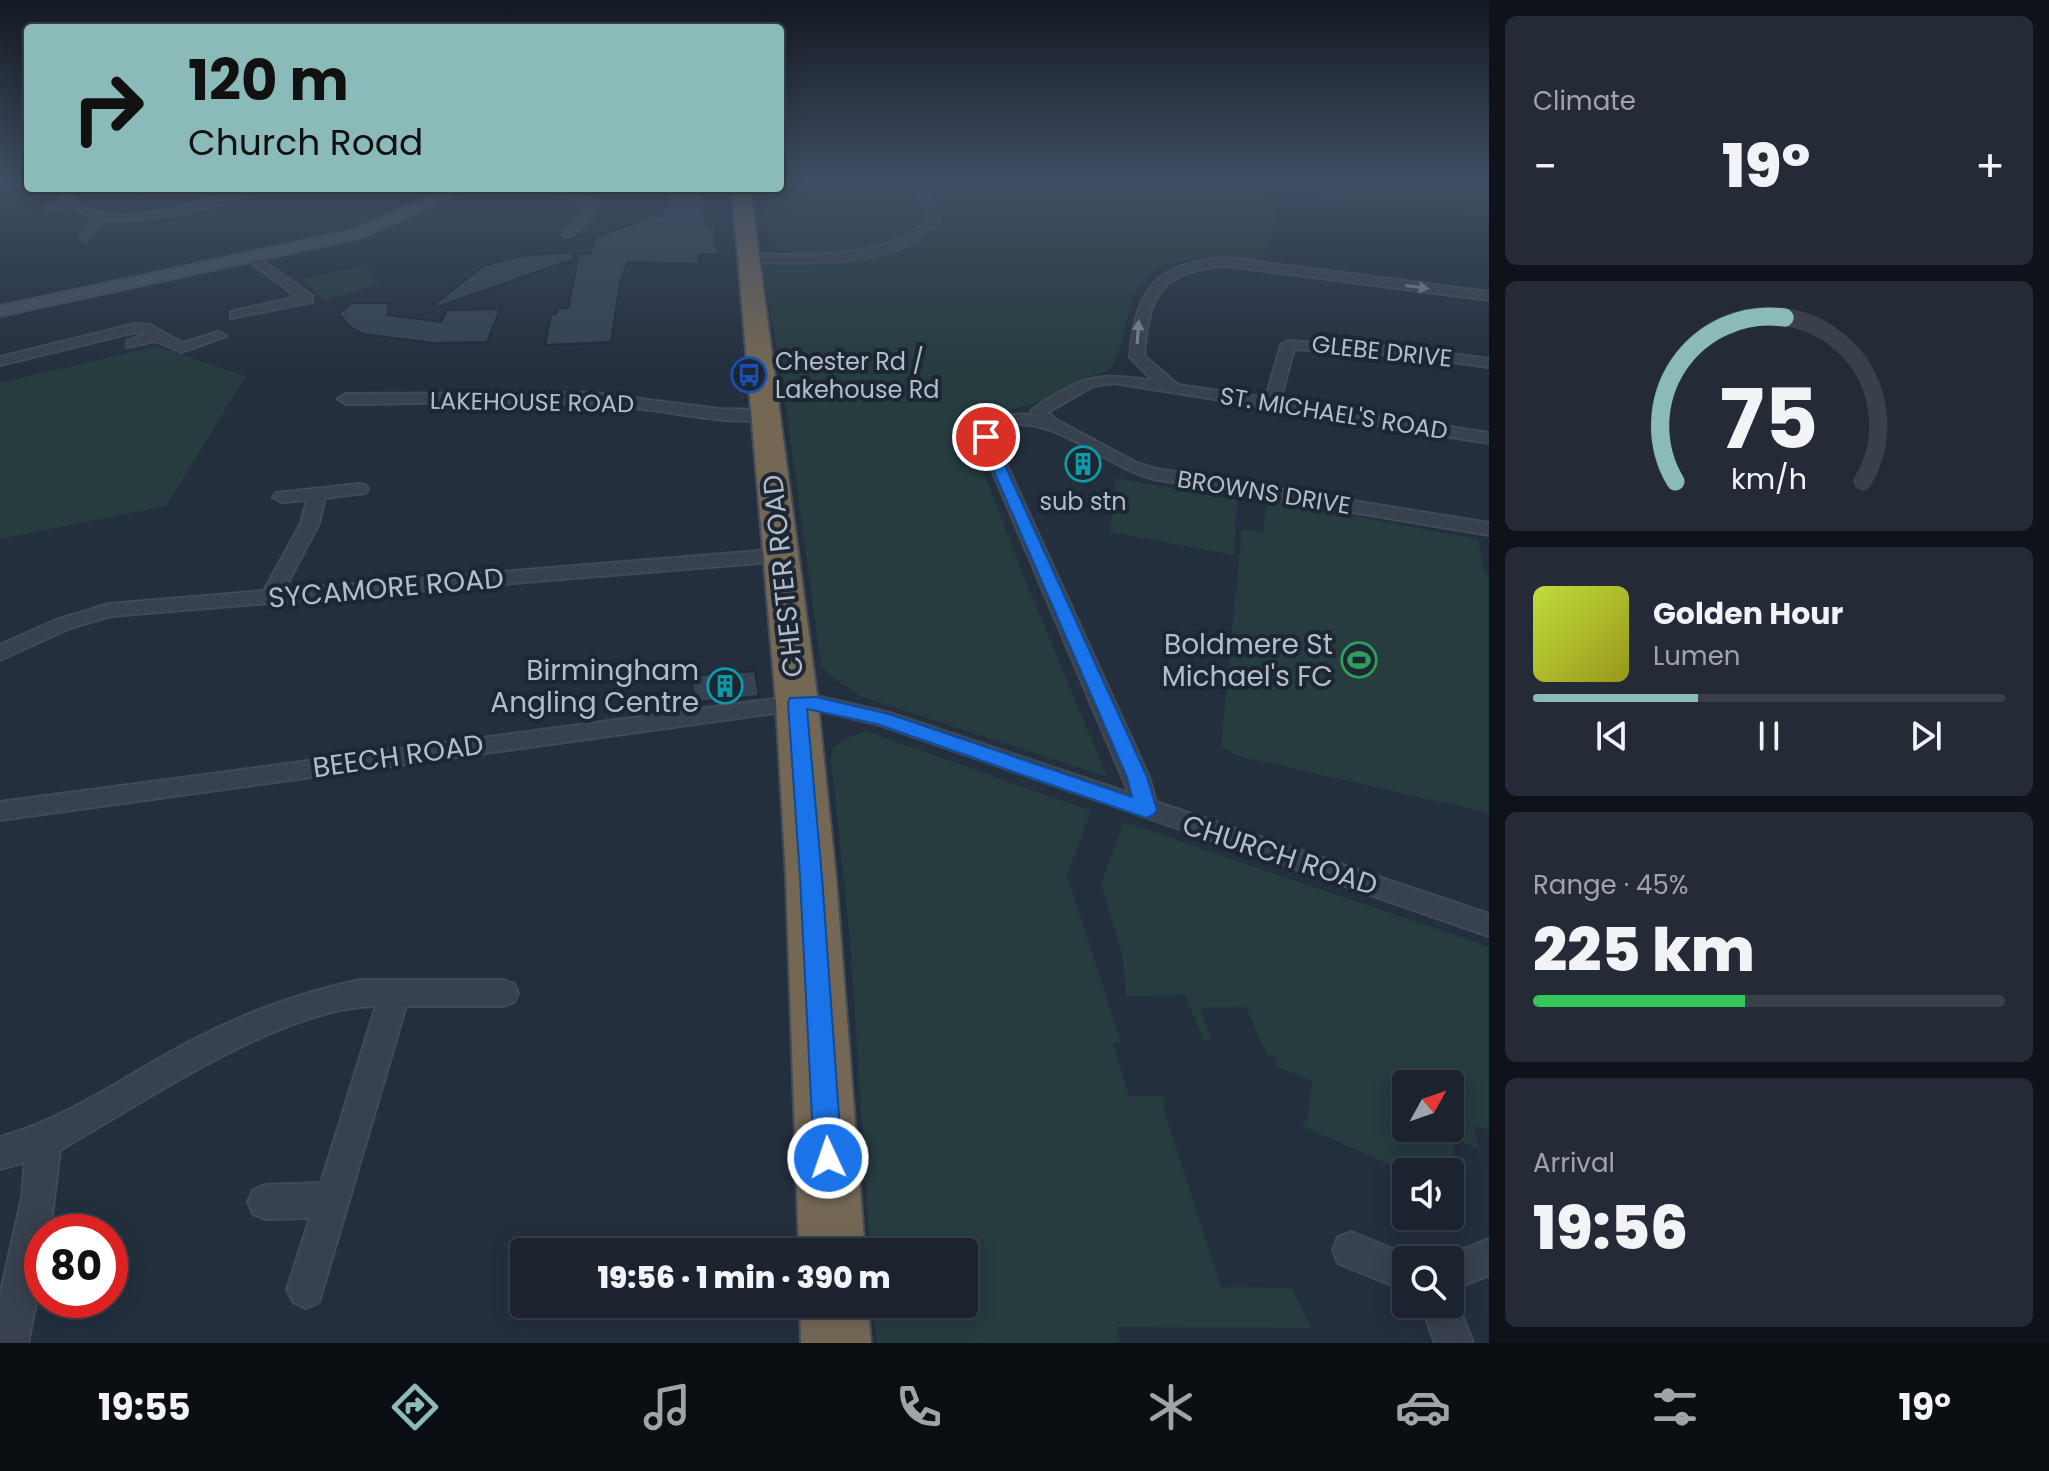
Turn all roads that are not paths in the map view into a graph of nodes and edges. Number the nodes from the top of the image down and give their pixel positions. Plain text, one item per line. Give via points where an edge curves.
1 (318, 243) edge
2 (746, 243) edge
3 (898, 243) edge
4 (252, 257) junction
5 (748, 258) junction
6 (1489, 296) edge
7 (0, 311) edge
8 (236, 315) dead end
9 (154, 335) junction
10 (219, 336) dead end
11 (132, 344) dead end
12 (0, 361) edge
13 (1489, 363) edge
14 (1179, 388) junction
15 (346, 399) dead end
16 (1272, 403) junction
17 (766, 415) junction
18 (1050, 423) junction
19 (1489, 438) edge
20 (359, 489) dead end
21 (317, 494) junction
22 (282, 497) dead end
23 (1489, 529) edge
24 (781, 555) junction
25 (270, 598) junction
26 (0, 653) edge
27 (797, 703) junction
28 (1146, 810) junction
29 (2, 815) edge
30 (1489, 925) edge
31 (395, 993) junction
32 (503, 993) dead end
33 (44, 1141) junction
34 (0, 1153) edge
35 (331, 1200) junction
36 (265, 1202) dead end
37 (831, 1238) edge
38 (1351, 1250) dead end
39 (1488, 1257) edge
40 (1392, 1267) edge
41 (1464, 1267) edge
42 (306, 1289) dead end
43 (9, 1303) edge
44 (835, 1318) edge
45 (1445, 1318) edge
46 (9, 1343) edge
47 (836, 1343) edge
48 (1454, 1343) edge

1 - 4 street
2 - 5 highway, CHESTER ROAD
3 - 5 street via 848,254
4 - 7 street
4 - 8 street via 307,299
5 - 17 highway, CHESTER ROAD
14 -> 6 street via 1154,375 1137,357 1138,321 1159,280 1202,263 1256,265
9 - 10 street via 181,348
9 - 11 street
9 - 12 street via 135,328
13 - 16 street, GLEBE DRIVE via 1400,351 1288,345
14 - 16 street, ST. MICHAEL'S ROAD
14 - 18 street, ST. MICHAEL'S ROAD via 1095,381 1040,409
15 - 17 street, LAKEHOUSE ROAD via 593,398
16 - 19 street, ST. MICHAEL'S ROAD
17 - 24 highway, CHESTER ROAD
18 - 23 street, BROWNS DRIVE via 1154,474
18 - 28 street via 1012,418 997,424 986,437 1137,777
20 - 21 street
21 - 22 street
21 - 25 street via 310,523
24 - 25 street, SYCAMORE ROAD
24 - 27 highway, CHESTER ROAD
25 - 26 street, SYCAMORE ROAD via 109,610
27 - 28 street, CHURCH ROAD via 882,718
27 - 29 street, BEECH ROAD
27 - 37 highway, CHESTER ROAD
28 - 30 street, CHURCH ROAD
31 - 32 street
31 - 33 street via 360,993 313,1003 265,1021 181,1062
31 - 35 street
33 - 34 street
33 - 43 street via 39,1197
35 - 36 street
35 - 42 street
38 - 40 street
39 - 41 street
43 - 46 street
44 - 47 highway
45 - 48 street

